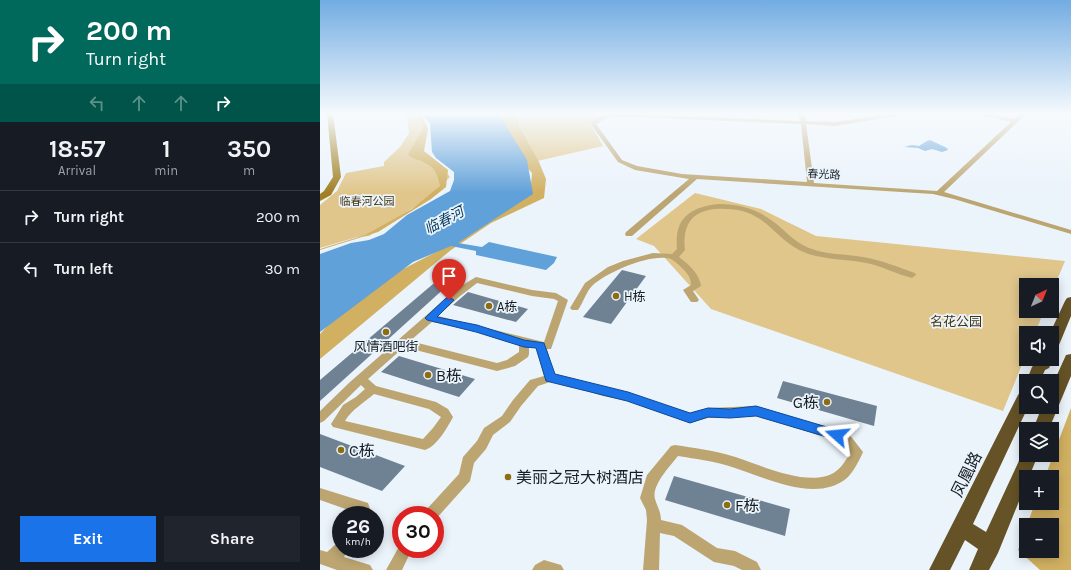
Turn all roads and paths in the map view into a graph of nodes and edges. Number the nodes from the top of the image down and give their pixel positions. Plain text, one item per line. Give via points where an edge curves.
1 (333, 140) edge
2 (605, 140) edge
3 (806, 140) edge
4 (995, 140) edge
5 (695, 177) junction
6 (811, 184) junction
7 (331, 188) junction
8 (320, 190) edge
9 (938, 193) junction
10 (320, 198) edge
11 (1071, 232) edge
12 (629, 234) dead end
13 (674, 257) junction
14 (912, 275) dead end
15 (694, 300) dead end
16 (1071, 301) edge
17 (575, 308) dead end
18 (430, 318) junction
19 (1059, 329) edge
20 (401, 343) junction
21 (524, 343) junction
22 (540, 345) junction
23 (1071, 359) edge
24 (550, 378) junction
25 (362, 379) junction
26 (1059, 387) edge
27 (372, 389) junction
28 (1019, 409) edge
29 (320, 418) edge
30 (1027, 462) edge
31 (320, 494) edge
32 (357, 506) edge
33 (439, 506) edge
34 (655, 526) junction
35 (962, 527) junction
36 (991, 546) junction
37 (400, 558) edge
38 (324, 559) edge
39 (365, 570) edge
40 (394, 570) edge
41 (540, 570) edge
42 (556, 570) edge
43 (651, 570) edge
44 (753, 570) edge
45 (939, 570) edge
46 (980, 570) edge

1 - 7 street via 337,177
2 - 5 street, 春光路 via 627,165
3 - 6 street
4 - 9 street
5 - 6 street, 春光路
5 - 12 street
6 - 9 street, 春光路
7 - 8 street
7 - 10 street
9 - 11 street, 春光路
13 - 14 street via 681,250 684,226 694,212 727,206 759,214 793,244 808,251 823,256 864,260
13 - 15 street via 696,279 696,286 688,290
13 - 17 street via 653,256 611,269 588,285
16 - 19 highway
18 - 20 street
18 - 21 street via 477,328
18 - 22 street via 476,280 556,296 563,300 557,311 552,336 547,346
20 - 21 street via 497,367 511,363 524,354
20 - 25 street
21 - 22 street
22 - 24 street
23 - 26 highway
24 - 33 street via 534,383 506,419 488,432 482,445 468,461 466,477
24 - 34 street via 628,397 690,418 708,413 756,411 845,438 858,452 845,472 827,481 804,482 721,458 674,450 652,480 647,498 654,510
25 - 27 street
25 - 29 street
27 - 27 street via 432,405 444,412 447,417 425,445 337,424 347,408
28 - 35 highway, 凤凰路
30 - 36 highway
31 - 32 street
34 - 43 street
34 - 44 street via 677,530 714,555 735,559
35 - 36 highway
35 - 45 highway, 凤凰路
36 - 46 highway
37 - 40 street
38 - 39 street
41 - 42 street

